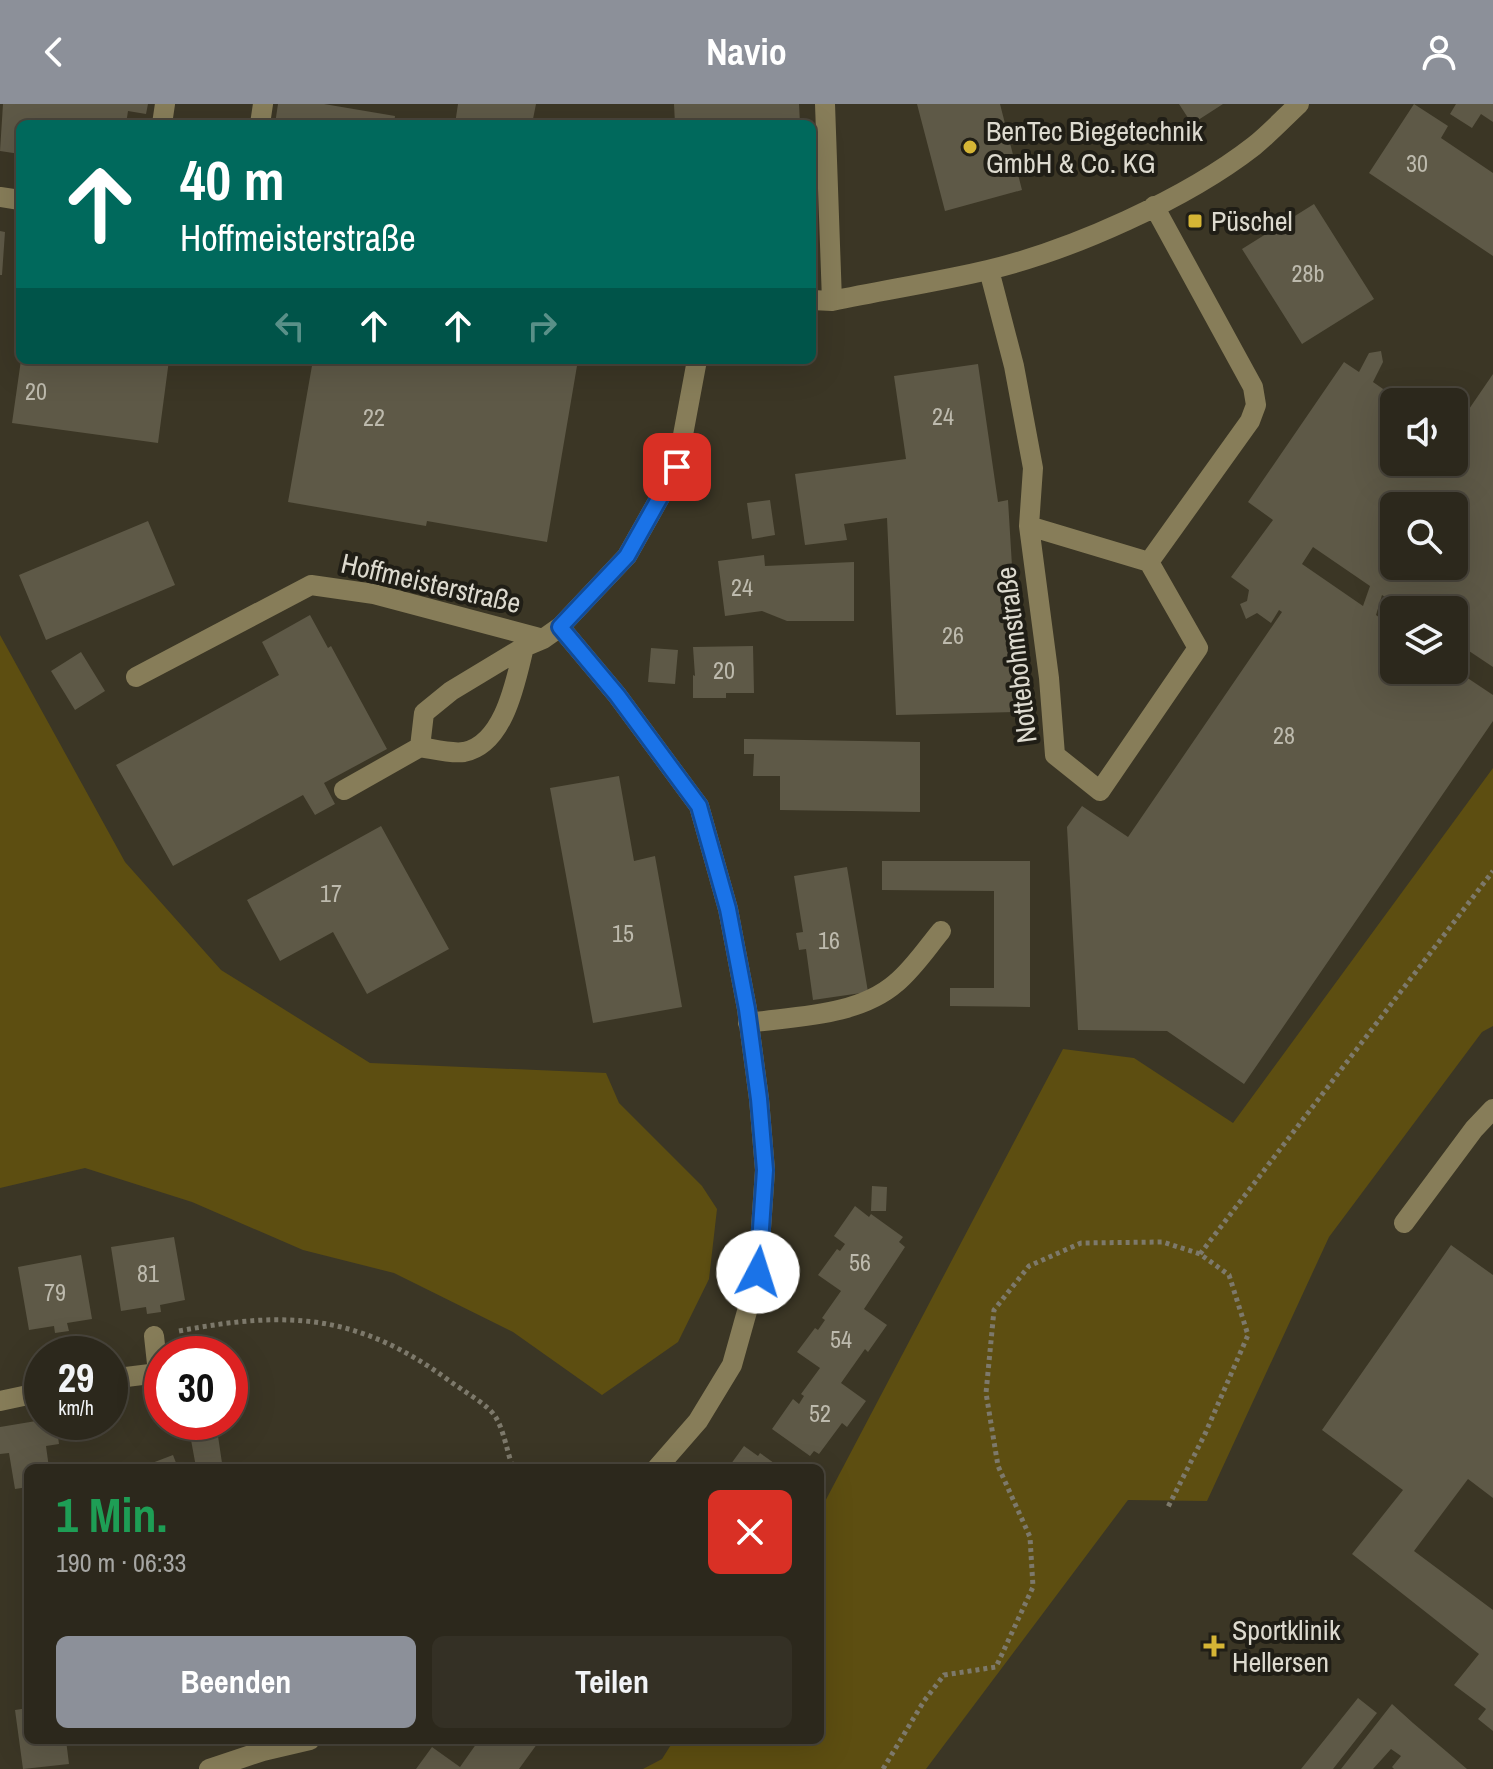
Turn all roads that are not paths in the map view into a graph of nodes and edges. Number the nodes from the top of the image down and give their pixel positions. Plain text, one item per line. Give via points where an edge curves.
1 (825, 104) edge
2 (1299, 104) edge
3 (1154, 206) junction
4 (989, 270) junction
5 (822, 300) edge
6 (696, 364) edge
7 (1029, 526) junction
8 (1149, 562) junction
9 (542, 638) junction
10 (136, 677) dead end
11 (420, 747) junction
12 (344, 790) dead end
13 (941, 931) dead end
14 (748, 1023) junction
15 (1493, 1109) edge
16 (1404, 1223) dead end
17 (24, 1396) edge
18 (0, 1401) edge
19 (660, 1464) edge
20 (262, 1746) edge
21 (209, 1769) edge

1 - 5 street
2 - 3 street via 1253,147
3 - 4 street via 1058,249
3 - 8 street via 1253,387 1256,405 1250,421
4 - 5 street
4 - 7 street, Nottebohmstraße via 1033,468
6 - 9 street, Hoffmeisterstraße via 677,467 627,556
7 - 8 street, Nottebohmstraße
7 - 8 street, Nottebohmstraße via 1055,755 1100,791 1198,648
9 - 10 street, Hoffmeisterstraße via 374,594 311,585
9 - 11 street, Hoffmeisterstraße via 451,691 424,713
9 - 11 street, Hoffmeisterstraße via 509,708 483,743 464,752
9 - 14 street via 617,695 699,806 728,909
11 - 12 street
13 - 14 street via 897,983 873,999
14 - 19 street via 765,1170 758,1272 732,1365 698,1421
15 - 16 street
17 - 18 street
20 - 21 street

